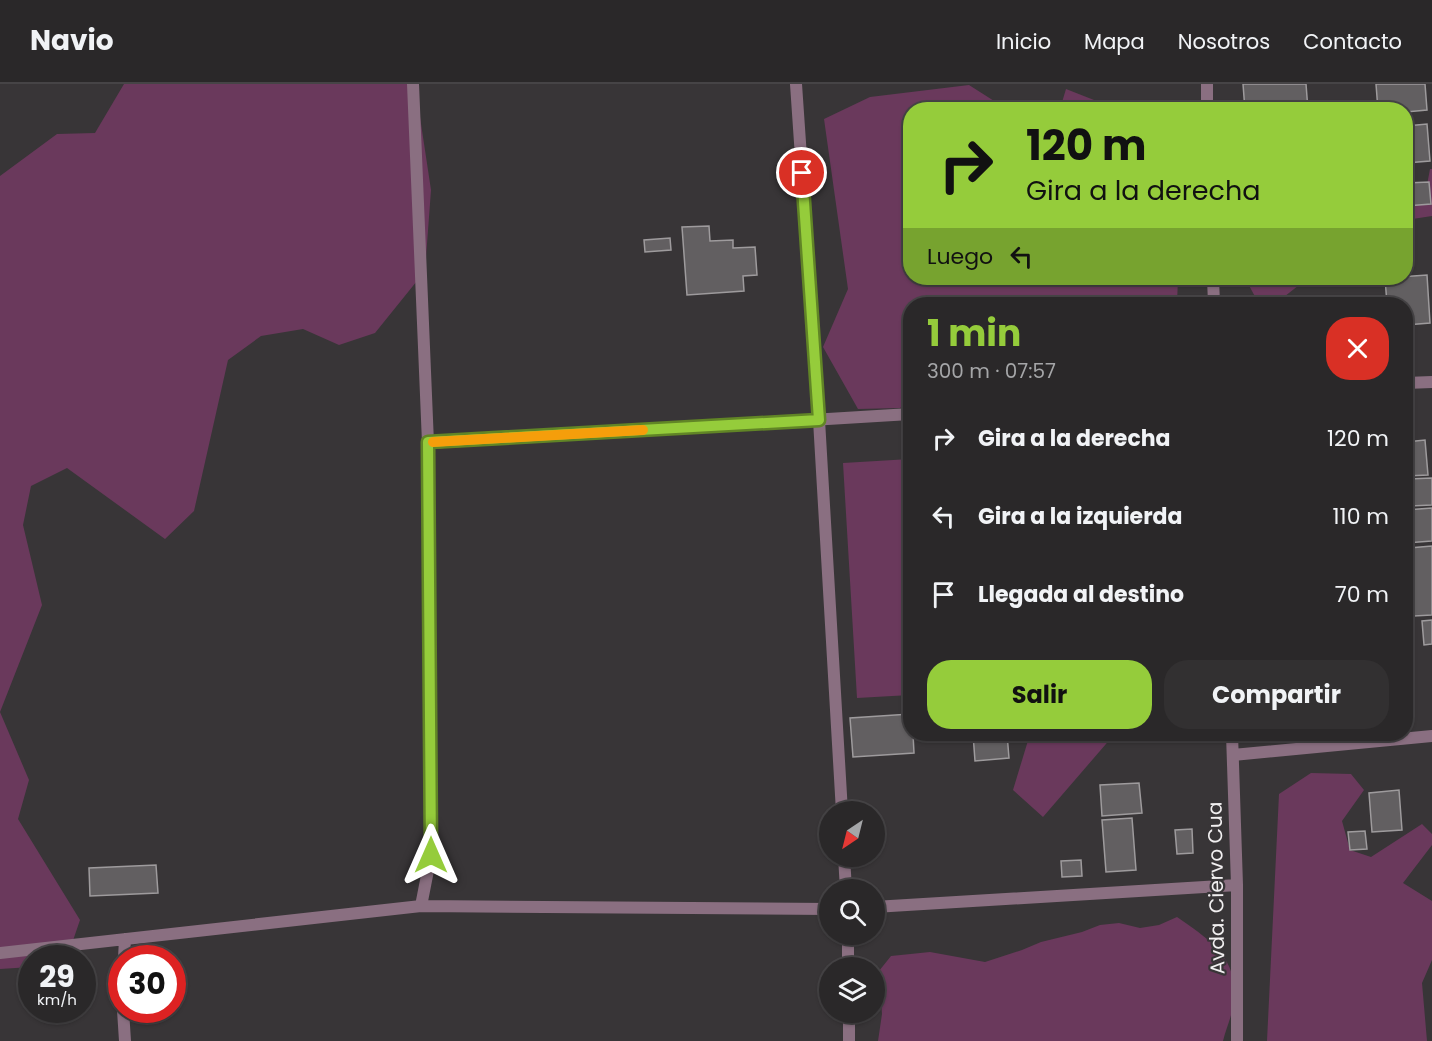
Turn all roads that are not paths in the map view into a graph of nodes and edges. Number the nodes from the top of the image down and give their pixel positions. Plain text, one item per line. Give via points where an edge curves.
1 (413, 84) edge
2 (796, 84) edge
3 (1207, 84) edge
4 (1207, 102) edge
5 (1432, 382) edge
6 (1413, 383) edge
7 (903, 414) edge
8 (819, 420) junction
9 (428, 442) junction
10 (1432, 736) edge
11 (1413, 738) edge
12 (1232, 741) edge
13 (1380, 741) edge
14 (1233, 755) junction
15 (841, 801) edge
16 (1238, 885) junction
17 (421, 906) junction
18 (885, 906) edge
19 (819, 909) edge
20 (125, 939) junction
21 (125, 945) edge
22 (0, 953) edge
23 (124, 1023) edge
24 (849, 1023) edge
25 (125, 1041) edge
26 (849, 1041) edge
27 (1237, 1041) edge

1 - 9 street
2 - 8 street
3 - 4 street
5 - 6 street
7 - 8 street
8 - 9 street
8 - 15 street
9 - 17 street via 431,855
10 - 11 street
12 - 14 street, Avda. Ciervo Cua
13 - 14 street
14 - 16 street, Avda. Ciervo Cua
16 - 18 street
16 - 27 street, Avda. Ciervo Cua
17 - 19 street
17 - 20 street
20 - 21 street
20 - 22 street
23 - 25 street
24 - 26 street

